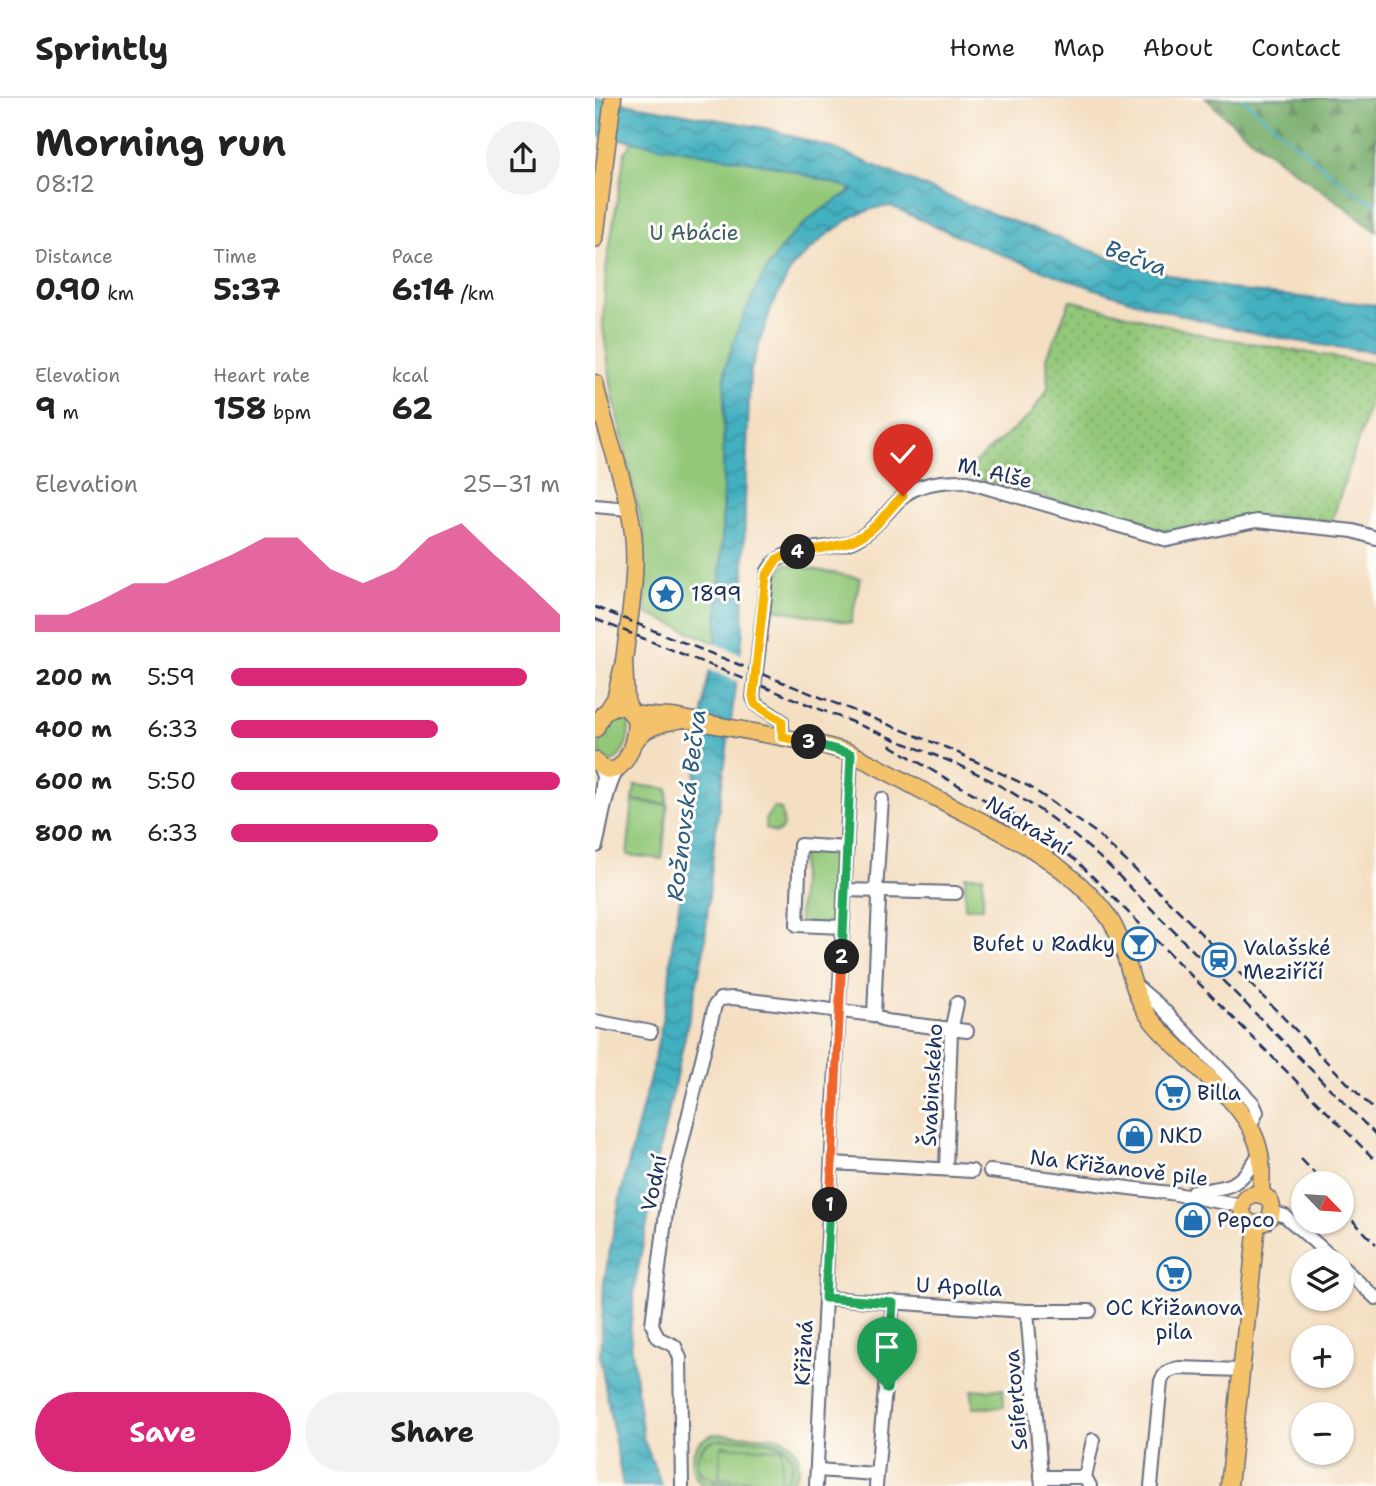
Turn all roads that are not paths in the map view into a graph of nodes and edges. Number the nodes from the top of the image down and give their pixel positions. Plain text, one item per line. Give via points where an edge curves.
1 (613, 98) edge
2 (595, 239) edge
3 (595, 383) edge
4 (595, 506) edge
5 (629, 509) junction
6 (1376, 538) edge
7 (624, 662) junction
8 (632, 712) junction
9 (600, 717) edge
10 (687, 720) junction
11 (782, 737) junction
12 (633, 743) junction
13 (851, 754) junction
14 (596, 761) edge
15 (621, 765) junction
16 (882, 799) dead end
17 (595, 848) edge
18 (847, 848) junction
19 (845, 890) junction
20 (876, 891) junction
21 (956, 893) dead end
22 (843, 928) junction
23 (957, 1003) dead end
24 (839, 1012) junction
25 (874, 1015) junction
26 (595, 1021) edge
27 (951, 1031) junction
28 (967, 1031) dead end
29 (652, 1032) dead end
30 (1260, 1152) junction
31 (832, 1163) junction
32 (946, 1169) junction
33 (972, 1171) dead end
34 (990, 1171) dead end
35 (1170, 1193) junction
36 (1261, 1195) junction
37 (1243, 1206) junction
38 (1272, 1212) junction
39 (1257, 1224) junction
40 (1322, 1248) edge
41 (1354, 1278) edge
42 (825, 1298) junction
43 (1376, 1298) edge
44 (893, 1303) junction
45 (1027, 1311) junction
46 (1090, 1311) dead end
47 (1242, 1370) junction
48 (1093, 1440) dead end
49 (817, 1470) junction
50 (876, 1480) edge
51 (1042, 1481) edge
52 (1087, 1482) edge
53 (682, 1486) edge
54 (817, 1486) edge
55 (1151, 1486) edge
56 (1229, 1486) edge

1 - 2 main road
3 - 5 main road
4 - 5 street
5 - 7 main road via 634,548
6 - 11 street, M. Alše via 1353,531 1256,521 1168,540 964,481 917,488 858,539 789,554 768,571 753,696 755,704 782,721
7 - 8 main road
7 - 9 main road via 615,699
8 - 9 main road, Nádražní via 621,706
8 - 10 main road, Nádražní
8 - 12 main road via 636,724
10 - 11 main road, Nádražní
10 - 12 main road, Nádražní via 650,727
11 - 13 main road, Nádražní
12 - 15 main road
13 - 18 street, Křižná
13 - 30 main road, Nádražní via 1025,845 1085,890 1109,918 1145,1011 1233,1104 1250,1126
14 - 15 main road via 610,769
14 - 17 street via 603,776
15 - 17 street via 615,772
16 - 20 street
18 - 19 street, Křižná
18 - 22 street via 800,845 797,925
19 - 20 street
19 - 22 street, Křižná
20 - 21 street
20 - 25 street
22 - 24 street, Křižná
23 - 27 street, Švabinského
24 - 25 street, Vodní
24 - 31 street, Křižná
24 - 53 street, Vodní via 727,998 713,1009 667,1205 652,1324 658,1338 675,1346 680,1358
25 - 27 street, Vodní
26 - 29 street
27 - 28 street, Vodní
27 - 32 street, Švabinského
30 - 35 street via 1248,1173 1231,1185
30 - 36 main road, Nádražní
31 - 32 street, Švabinského via 851,1168
31 - 42 street, Křižná
32 - 33 street, Švabinského
34 - 35 street, Na Křižanově pile
35 - 37 street, Na Křižanově pile
36 - 37 main road via 1252,1195
36 - 38 main road via 1271,1202
37 - 39 main road via 1246,1220
38 - 39 main road via 1267,1221
38 - 40 street via 1295,1223
39 - 47 main road
41 - 43 street
42 - 44 street, U Apolla
42 - 49 street, Křižná
44 - 45 street, U Apolla
44 - 50 street
45 - 46 street, U Apolla
45 - 51 street, Seifertova
47 - 55 street via 1179,1368 1164,1375
47 - 56 main road
48 - 52 street
49 - 50 street
49 - 54 street, Křižná
51 - 52 street

